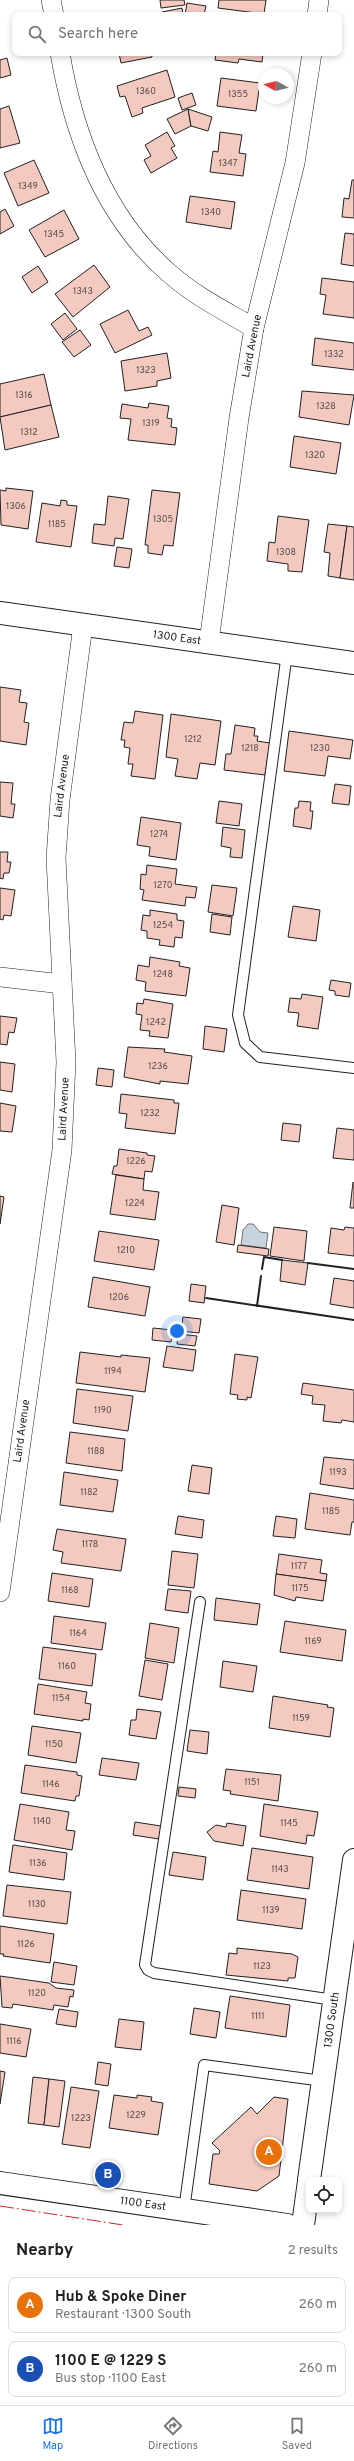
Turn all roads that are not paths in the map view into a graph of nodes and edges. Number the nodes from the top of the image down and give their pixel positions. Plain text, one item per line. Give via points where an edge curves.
1 (51, 0) edge
2 (319, 0) edge
3 (53, 12) edge
4 (317, 12) edge
5 (61, 56) edge
6 (312, 56) edge
7 (254, 328) junction
8 (0, 613) edge
9 (83, 625) junction
10 (209, 642) junction
11 (287, 654) junction
12 (354, 663) edge
13 (0, 977) edge
14 (62, 984) junction
15 (354, 1068) edge
16 (0, 1592) edge
17 (200, 1602) dead end
18 (354, 1860) edge
19 (334, 2000) junction
20 (323, 2081) junction
21 (309, 2177) edge
22 (0, 2183) edge
23 (306, 2202) edge
24 (184, 2210) junction
25 (287, 2225) edge
26 (303, 2225) edge

1 - 3 street
2 - 4 street
5 - 7 street via 76,128 105,193 124,222 169,273 195,294
6 - 7 street, Laird Avenue via 295,163
7 - 10 street, Laird Avenue
8 - 9 street, 1300 East
9 - 10 street, 1300 East
9 - 14 street, Laird Avenue via 57,828 56,881
10 - 11 street, 1300 East
11 - 12 street, 1300 East
11 - 15 lane via 238,1014 245,1043 260,1057
13 - 14 street
14 - 16 street, Laird Avenue via 66,1062 62,1150
17 - 19 lane via 145,1965 154,1973
18 - 19 street, 1300 South
19 - 20 street, 1300 South
20 - 21 street, 1300 South
20 - 24 lane via 204,2065
22 - 24 street, 1100 East
23 - 26 street, 1300 South
24 - 25 street, 1100 East

